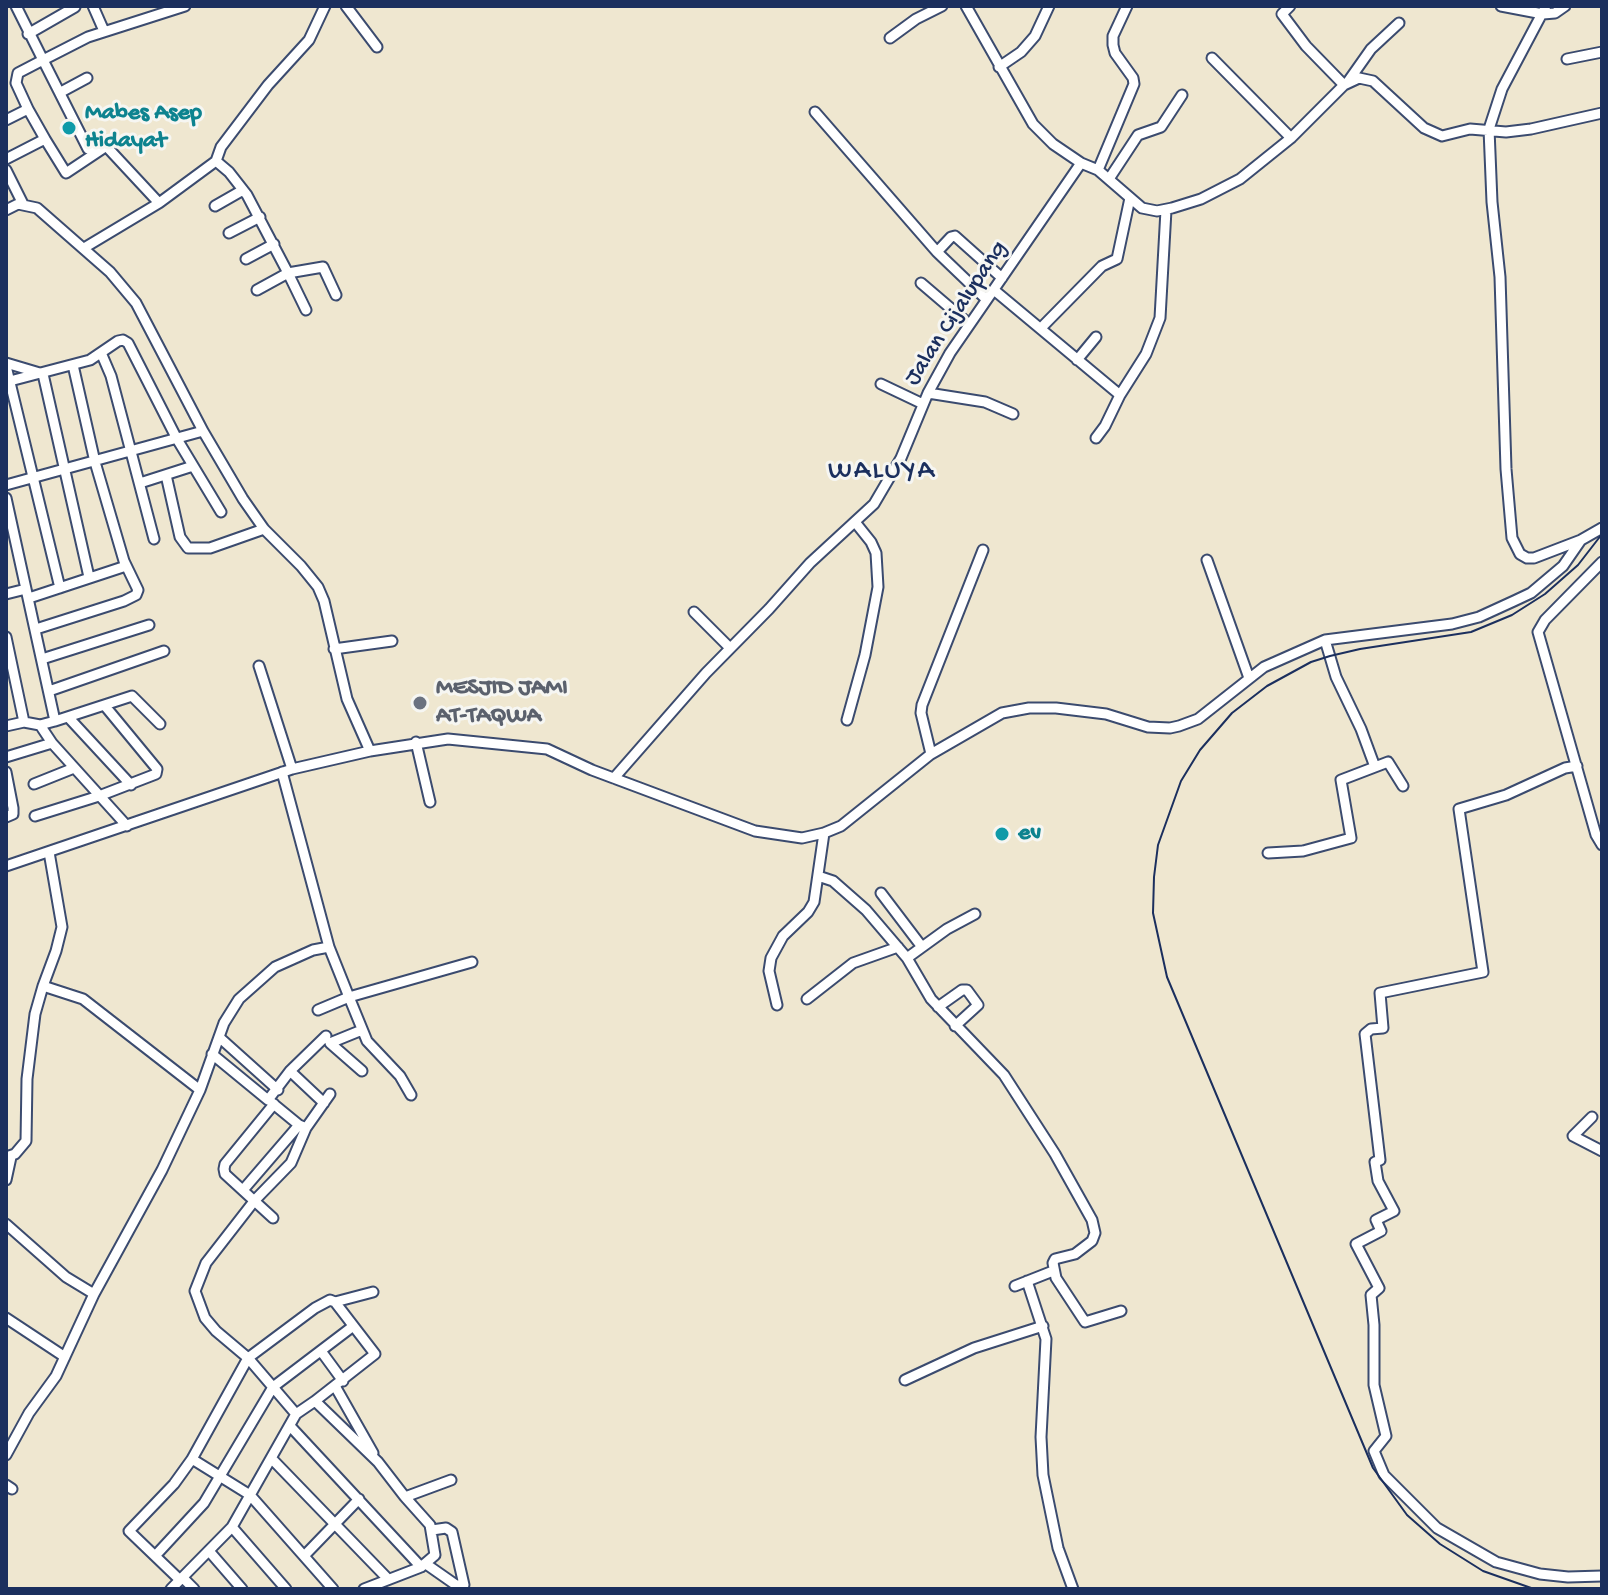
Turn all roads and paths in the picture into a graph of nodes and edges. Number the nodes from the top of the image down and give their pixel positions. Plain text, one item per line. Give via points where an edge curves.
1 (16, 6) edge
2 (93, 6) edge
3 (185, 6) edge
4 (325, 6) edge
5 (346, 6) edge
6 (942, 6) edge
7 (966, 6) edge
8 (1049, 6) edge
9 (1127, 6) edge
10 (1290, 6) edge
11 (1501, 6) edge
12 (1565, 6) edge
13 (75, 7) edge
14 (1545, 10) edge
15 (1399, 23) dead end
16 (104, 31) junction
17 (28, 34) junction
18 (890, 38) dead end
19 (377, 47) dead end
20 (1602, 52) edge
21 (1212, 58) dead end
22 (1567, 59) dead end
23 (43, 60) junction
24 (999, 67) junction
25 (87, 78) dead end
26 (1346, 84) junction
27 (61, 92) junction
28 (1182, 95) dead end
29 (28, 109) junction
30 (815, 112) dead end
31 (1602, 113) edge
32 (6, 120) edge
33 (1489, 129) junction
34 (1291, 138) junction
35 (45, 139) junction
36 (106, 146) junction
37 (6, 159) edge
38 (216, 161) junction
39 (1081, 163) junction
40 (6, 170) edge
41 (1098, 170) junction
42 (1109, 179) junction
43 (243, 190) junction
44 (1130, 198) junction
45 (159, 203) junction
46 (23, 204) junction
47 (215, 206) dead end
48 (6, 210) edge
49 (1166, 210) junction
50 (260, 217) junction
51 (229, 233) dead end
52 (274, 244) junction
53 (84, 248) junction
54 (937, 252) junction
55 (246, 259) dead end
56 (288, 273) junction
57 (1002, 278) junction
58 (921, 283) dead end
59 (257, 290) dead end
60 (994, 290) junction
61 (336, 295) dead end
62 (986, 299) junction
63 (306, 310) dead end
64 (969, 324) junction
65 (1041, 328) junction
66 (1096, 337) dead end
67 (102, 355) junction
68 (1077, 360) junction
69 (6, 365) edge
70 (73, 365) junction
71 (43, 374) junction
72 (10, 381) junction
73 (881, 384) dead end
74 (928, 393) junction
75 (1120, 395) junction
76 (923, 404) junction
77 (1013, 414) dead end
78 (203, 431) junction
79 (1096, 438) dead end
80 (177, 439) junction
81 (131, 452) junction
82 (95, 462) junction
83 (193, 466) junction
84 (65, 470) junction
85 (166, 475) junction
86 (34, 478) junction
87 (140, 483) junction
88 (6, 485) edge
89 (6, 498) edge
90 (221, 512) dead end
91 (1602, 521) edge
92 (855, 522) junction
93 (264, 529) junction
94 (1598, 530) edge
95 (154, 539) dead end
96 (1581, 540) junction
97 (983, 550) dead end
98 (1207, 560) dead end
99 (1602, 562) edge
100 (126, 566) junction
101 (89, 577) junction
102 (60, 588) junction
103 (28, 593) junction
104 (6, 594) edge
105 (694, 612) dead end
106 (149, 625) dead end
107 (36, 629) junction
108 (6, 637) edge
109 (1295, 639) dead end
110 (1325, 640) junction
111 (392, 641) dead end
112 (730, 648) junction
113 (334, 649) junction
114 (1299, 650) junction
115 (164, 651) dead end
116 (42, 659) junction
117 (259, 666) dead end
118 (1249, 678) junction
119 (49, 691) junction
120 (105, 706) junction
121 (69, 718) junction
122 (847, 720) dead end
123 (55, 721) junction
124 (24, 722) junction
125 (160, 724) dead end
126 (40, 725) junction
127 (6, 726) edge
128 (416, 742) junction
129 (52, 743) junction
130 (370, 751) junction
131 (931, 754) junction
132 (6, 757) edge
133 (1577, 766) junction
134 (1375, 767) junction
135 (74, 768) junction
136 (287, 771) junction
137 (6, 772) edge
138 (614, 778) junction
139 (34, 784) dead end
140 (131, 785) junction
141 (1403, 786) dead end
142 (99, 796) junction
143 (430, 802) dead end
144 (35, 816) dead end
145 (6, 817) edge
146 (127, 826) junction
147 (824, 833) junction
148 (1602, 845) edge
149 (49, 852) junction
150 (1268, 853) dead end
151 (6, 866) edge
152 (818, 876) junction
153 (881, 893) dead end
154 (975, 914) dead end
155 (329, 947) junction
156 (898, 947) junction
157 (922, 947) junction
158 (907, 958) junction
159 (472, 962) dead end
160 (43, 986) junction
161 (349, 997) junction
162 (807, 999) dead end
163 (777, 1005) dead end
164 (938, 1007) junction
165 (318, 1010) dead end
166 (955, 1026) junction
167 (362, 1030) junction
168 (326, 1036) dead end
169 (219, 1037) junction
170 (212, 1054) junction
171 (290, 1071) junction
172 (362, 1071) dead end
173 (200, 1090) junction
174 (278, 1090) junction
175 (411, 1095) dead end
176 (271, 1102) junction
177 (1592, 1117) dead end
178 (302, 1126) junction
179 (1602, 1151) edge
180 (8, 1157) edge
181 (6, 1180) edge
182 (243, 1190) junction
183 (255, 1200) junction
184 (273, 1218) dead end
185 (6, 1224) edge
186 (1053, 1271) junction
187 (1027, 1281) junction
188 (1015, 1286) dead end
189 (373, 1292) dead end
190 (94, 1294) junction
191 (335, 1302) junction
192 (1121, 1311) dead end
193 (6, 1318) edge
194 (1043, 1326) junction
195 (352, 1327) junction
196 (321, 1351) junction
197 (65, 1357) junction
198 (248, 1358) junction
199 (905, 1380) dead end
200 (339, 1384) junction
201 (273, 1387) junction
202 (315, 1401) junction
203 (296, 1414) junction
204 (290, 1426) junction
205 (6, 1455) edge
206 (271, 1458) junction
207 (192, 1459) junction
208 (378, 1462) junction
209 (220, 1477) junction
210 (451, 1480) dead end
211 (250, 1495) junction
212 (405, 1497) junction
213 (359, 1499) junction
214 (334, 1524) junction
215 (232, 1527) junction
216 (432, 1530) junction
217 (209, 1551) junction
218 (155, 1556) junction
219 (304, 1556) junction
220 (424, 1565) junction
221 (1602, 1576) edge
222 (182, 1579) junction
223 (388, 1579) junction
224 (171, 1589) edge
225 (194, 1589) edge
226 (242, 1589) edge
227 (286, 1589) edge
228 (333, 1589) edge
229 (364, 1589) edge
230 (1073, 1589) edge

1 - 17 street
2 - 16 street
3 - 16 street
4 - 38 street via 309,40 268,85
5 - 19 street
6 - 18 street
7 - 24 street
8 - 24 street via 1035,36
9 - 41 street via 1113,45 1134,84
10 - 26 street via 1282,14
11 - 14 street
12 - 14 street via 1555,13
13 - 17 street
14 - 33 street via 1502,89
15 - 26 street via 1371,49
16 - 23 street
17 - 23 street
20 - 22 street
21 - 34 street
23 - 27 street
23 - 29 street via 16,79
24 - 39 street via 1033,124
25 - 27 street
26 - 33 street via 1359,78 1373,81 1435,135
26 - 34 street
27 - 36 street via 88,149
28 - 42 street via 1161,127 1138,135
29 - 32 street
29 - 35 street
30 - 54 street
31 - 33 street via 1506,132
33 - 96 street via 1512,538 1527,558
34 - 49 street via 1228,187
35 - 36 street via 66,173
35 - 37 street
36 - 45 street
38 - 43 street
38 - 45 street
39 - 41 street
39 - 57 street, Jalan Cijalupang
40 - 46 street
41 - 42 street
42 - 44 street
43 - 47 street
43 - 50 street
44 - 49 street via 1149,210
44 - 65 street via 1117,259 1102,266
45 - 53 street
46 - 48 street
46 - 53 street via 37,208
49 - 75 street via 1160,318 1146,354
50 - 51 street
50 - 52 street
52 - 55 street
52 - 56 street
53 - 78 street via 136,303
54 - 57 street via 955,236
54 - 62 street
56 - 59 street
56 - 61 street via 323,267
56 - 63 street
57 - 60 street, Jalan Cijalupang
58 - 64 street
60 - 62 street, Jalan Cijalupang
60 - 65 street
62 - 64 street, Jalan Cijalupang
64 - 74 street, Jalan Cijalupang
65 - 68 street
66 - 68 street
67 - 70 street
67 - 80 street via 118,341 128,343
67 - 81 street
68 - 75 street
69 - 71 street
69 - 72 street
70 - 71 street
70 - 82 street
71 - 72 street
71 - 84 street
72 - 86 street
73 - 76 street
74 - 76 street, Jalan Cijalupang
74 - 77 street via 985,402
75 - 79 street
76 - 92 street, Jalan Cijalupang via 892,476
78 - 80 street
78 - 93 street
80 - 81 street
80 - 83 street
81 - 82 street
81 - 87 street
82 - 84 street
82 - 100 street
83 - 85 street
83 - 90 street
84 - 86 street
84 - 101 street
85 - 87 street
85 - 93 street via 180,537 188,548 210,548
86 - 88 street
86 - 102 street
87 - 95 street
89 - 103 street
91 - 94 street
92 - 112 street, Jalan Cijalupang
92 - 122 street via 876,553 878,587
93 - 113 street via 318,587
94 - 96 street
96 - 110 street via 1563,566 1531,593 1479,617
97 - 131 street via 922,705
98 - 118 street
99 - 133 street via 1538,632
100 - 101 street
100 - 107 street via 136,595
101 - 102 street
102 - 103 street
103 - 104 street
103 - 107 street
105 - 112 street
106 - 116 street
107 - 116 street
108 - 124 street
109 - 114 street
110 - 114 street
110 - 134 street
111 - 113 street
112 - 138 street, Jalan Cijalupang
113 - 130 street via 347,699
114 - 118 street
115 - 119 street
116 - 119 street
117 - 136 street
118 - 131 street via 1198,719 1170,728 1086,710 1012,710
119 - 123 street
120 - 121 street
120 - 125 street via 132,696
120 - 140 street via 157,769 154,776
121 - 123 street
121 - 140 street
123 - 126 street
124 - 126 street
124 - 127 street
126 - 129 street
128 - 130 street
128 - 138 street via 456,739 536,747
128 - 143 street
129 - 132 street
129 - 135 street
130 - 136 street
131 - 147 street via 841,826
133 - 148 street
133 - 221 street via 1459,809 1483,972 1380,993 1383,1028 1365,1034 1378,1181 1394,1211 1376,1220 1381,1231 1356,1244 1379,1288 1371,1295 1374,1385 1386,1436 1374,1451 1384,1475 1437,1528 1496,1562 1540,1574
134 - 141 street via 1389,762
134 - 150 street via 1340,782 1350,839
135 - 139 street
135 - 142 street
136 - 146 street
136 - 155 street
137 - 145 street via 13,808
138 - 147 street via 755,831 792,838
140 - 142 street
142 - 144 street
142 - 146 street
146 - 149 street
147 - 152 street
149 - 151 street
149 - 160 street via 62,927
152 - 156 street via 833,881 866,910
152 - 163 street via 812,906 783,936 771,958
153 - 157 street
154 - 157 street
155 - 161 street
155 - 169 street via 293,959 259,979 239,999
156 - 158 street
156 - 162 street via 853,963
157 - 158 street
158 - 164 street
159 - 161 street
160 - 173 street via 83,999
160 - 180 street via 27,1079 26,1141
161 - 165 street
161 - 167 street
164 - 166 street
164 - 166 street via 967,990 978,1005
166 - 186 street via 1004,1075 1092,1220 1092,1241 1075,1254 1055,1259
167 - 172 street via 330,1043
167 - 175 street
168 - 171 street
169 - 170 street
169 - 174 street
170 - 173 street
170 - 176 street
171 - 174 street
171 - 178 street via 327,1098
173 - 190 street
174 - 176 street
176 - 178 street
176 - 182 street via 225,1164 225,1174
177 - 179 street via 1573,1136
178 - 182 street
178 - 183 street via 291,1163
180 - 181 street
182 - 183 street
183 - 184 street
183 - 198 street via 206,1263 195,1291 205,1318
185 - 190 street via 66,1277
186 - 187 street
186 - 192 street via 1085,1322
187 - 188 street
187 - 194 street
189 - 191 street
190 - 197 street
191 - 195 street
191 - 198 street via 324,1302
193 - 197 street
194 - 199 street via 985,1344
194 - 230 street via 1043,1475 1058,1548
195 - 196 street
195 - 200 street via 375,1354
196 - 200 street
196 - 201 street
197 - 205 street
198 - 201 street
198 - 207 street
200 - 202 street
200 - 208 street
201 - 203 street
201 - 209 street
202 - 203 street
202 - 208 street
203 - 204 street
204 - 206 street
204 - 213 street
206 - 211 street
206 - 214 street
207 - 209 street
207 - 218 street via 129,1531
208 - 212 street
209 - 211 street
209 - 218 street via 204,1503
210 - 212 street
211 - 215 street
211 - 219 street
212 - 216 street
213 - 214 street
213 - 220 street
214 - 219 street
214 - 223 street
215 - 217 street
215 - 227 street
216 - 220 street via 435,1555
216 - 220 street via 453,1533 464,1585
217 - 222 street
217 - 226 street
218 - 222 street
219 - 228 street
220 - 223 street
222 - 224 street
222 - 225 street
223 - 229 street

